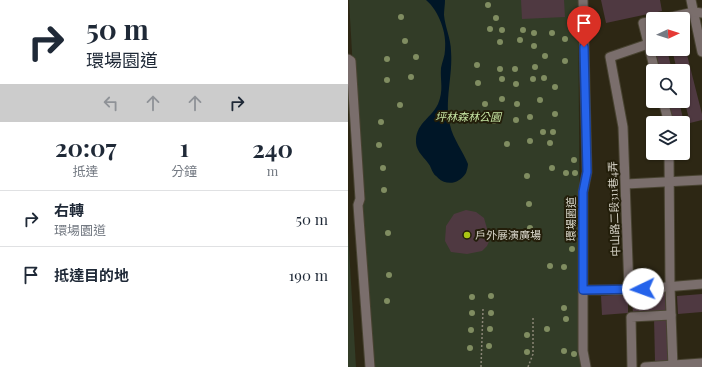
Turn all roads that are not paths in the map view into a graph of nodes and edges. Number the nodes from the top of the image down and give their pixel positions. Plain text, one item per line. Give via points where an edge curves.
1 (583, 0) edge
2 (691, 0) edge
3 (698, 12) edge
4 (646, 23) edge
5 (646, 34) edge
6 (646, 45) edge
7 (702, 52) edge
8 (348, 59) edge
9 (669, 160) edge
10 (702, 180) edge
11 (668, 181) junction
12 (626, 184) junction
13 (702, 284) edge
14 (670, 287) junction
15 (583, 290) junction
16 (629, 290) junction
17 (671, 315) junction
18 (702, 362) edge
19 (673, 366) edge
20 (370, 367) edge
21 (586, 367) edge
22 (632, 367) edge
23 (645, 367) edge

1 - 15 street, 環場園道 via 587,172 583,192
2 - 3 street
3 - 7 street
4 - 5 street
6 - 12 street, 中山路二段311巷4弄 via 610,57 623,127
8 - 20 street via 351,61 352,69 360,199 358,206
9 - 11 street
10 - 11 street
11 - 12 street
11 - 14 street
12 - 16 street, 中山路二段311巷4弄
13 - 14 street
14 - 16 street
14 - 17 street
15 - 16 street
15 - 21 street, 環場園道
17 - 19 street
17 - 22 street via 631,317
18 - 19 street
19 - 23 street

